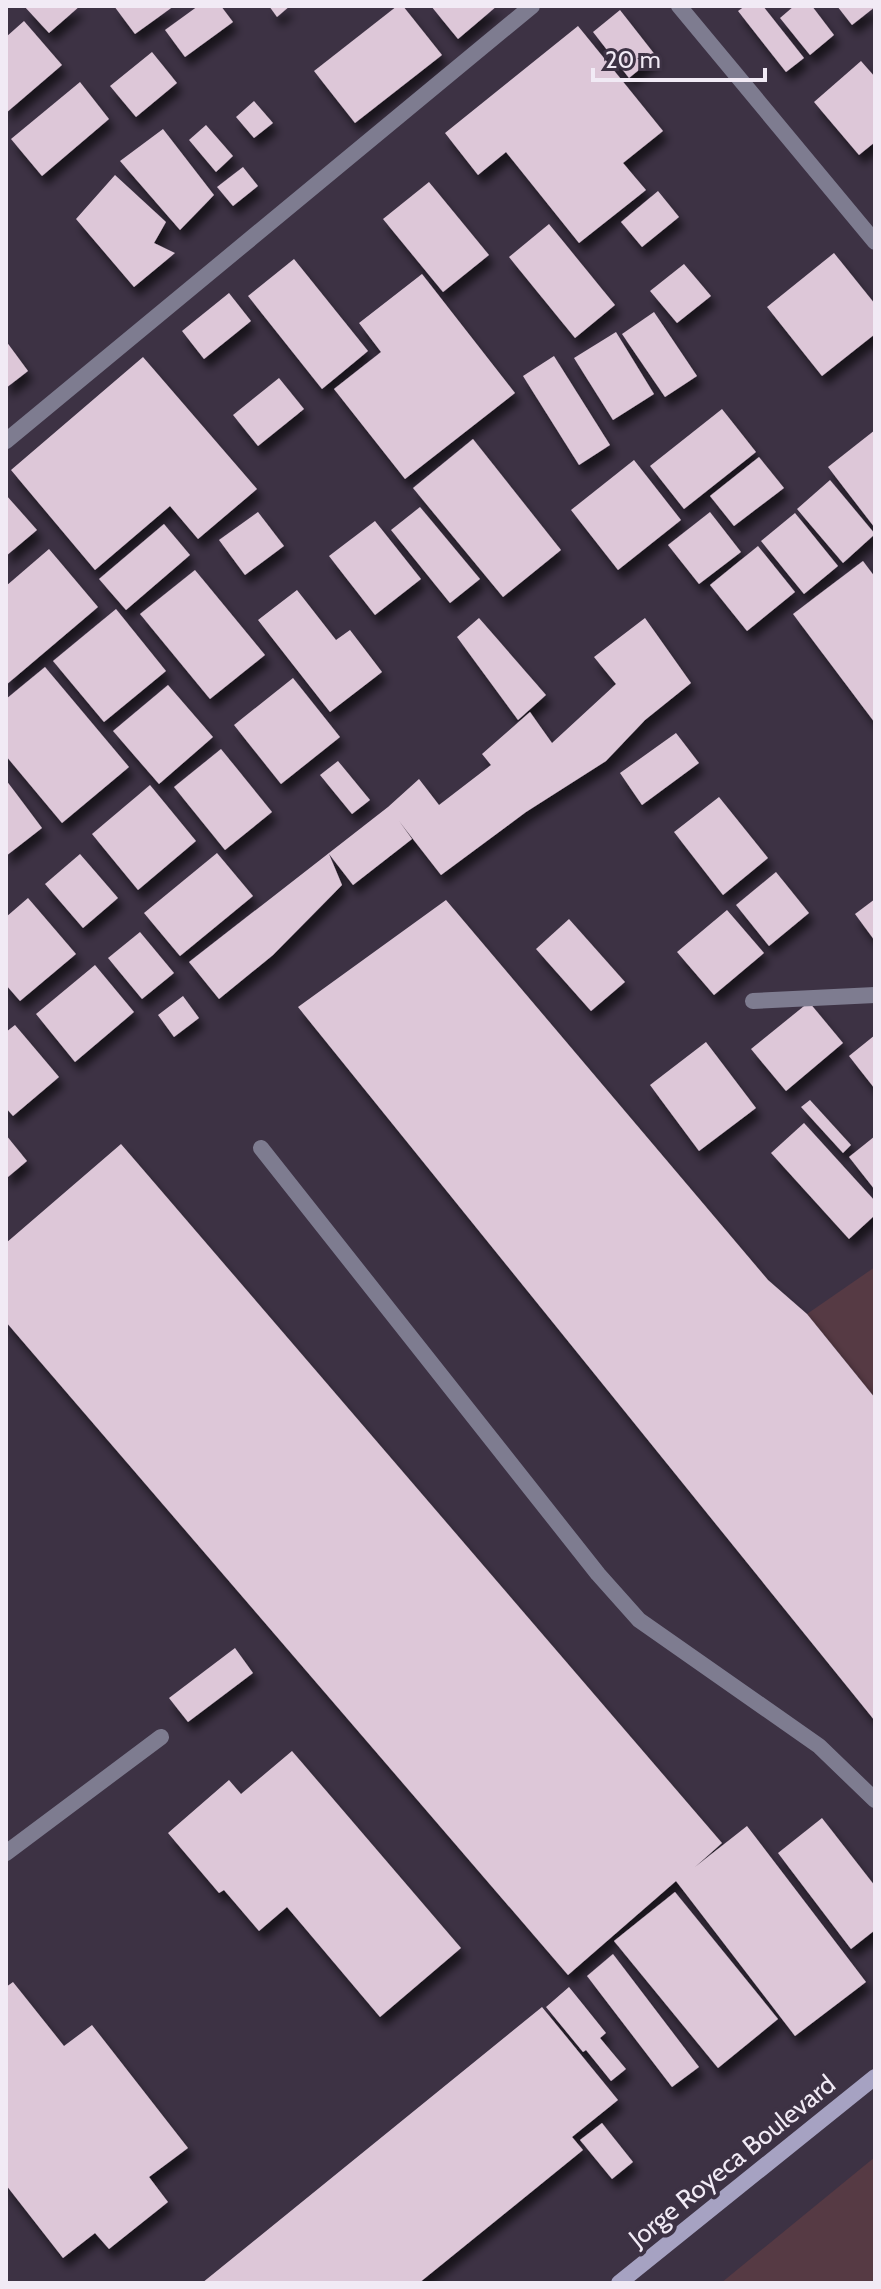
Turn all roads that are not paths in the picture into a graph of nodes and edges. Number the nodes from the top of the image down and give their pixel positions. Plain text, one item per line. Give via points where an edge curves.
1 (532, 6) edge
2 (679, 6) edge
3 (875, 242) edge
4 (6, 441) edge
5 (875, 995) edge
6 (753, 1001) dead end
7 (261, 1148) dead end
8 (161, 1737) dead end
9 (875, 1800) edge
10 (6, 1853) edge
11 (875, 2077) edge
12 (619, 2283) edge

1 - 4 street
2 - 3 street
5 - 6 street
7 - 9 street via 639,1620 819,1746
8 - 10 street
11 - 12 street, Jorge Royeca Boulevard

